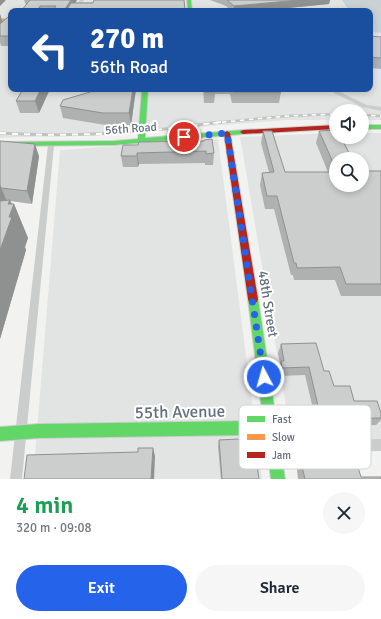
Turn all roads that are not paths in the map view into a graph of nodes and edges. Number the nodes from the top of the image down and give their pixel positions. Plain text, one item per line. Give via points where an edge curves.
1 (145, 92) edge
2 (336, 92) dead end
3 (381, 109) edge
4 (329, 127) edge
5 (369, 127) edge
6 (381, 127) edge
7 (227, 133) junction
8 (141, 141) junction
9 (0, 144) edge
10 (51, 146) junction
11 (268, 405) edge
12 (239, 428) edge
13 (22, 432) junction
14 (0, 434) edge
15 (371, 445) edge
16 (381, 445) edge
17 (277, 469) edge
18 (16, 479) edge
19 (278, 479) edge

1 - 8 main road
2 - 3 street via 363,105
4 - 7 main road, 56th Road
5 - 6 main road
7 - 8 main road, 56th Road
7 - 11 main road, 48th Street
8 - 10 main road, 56th Road
9 - 10 main road, 56th Road
10 - 13 street
12 - 13 main road, 55th Avenue
13 - 14 main road, 55th Avenue
13 - 18 street
15 - 16 street, 55th Avenue
17 - 19 main road, 48th Street

